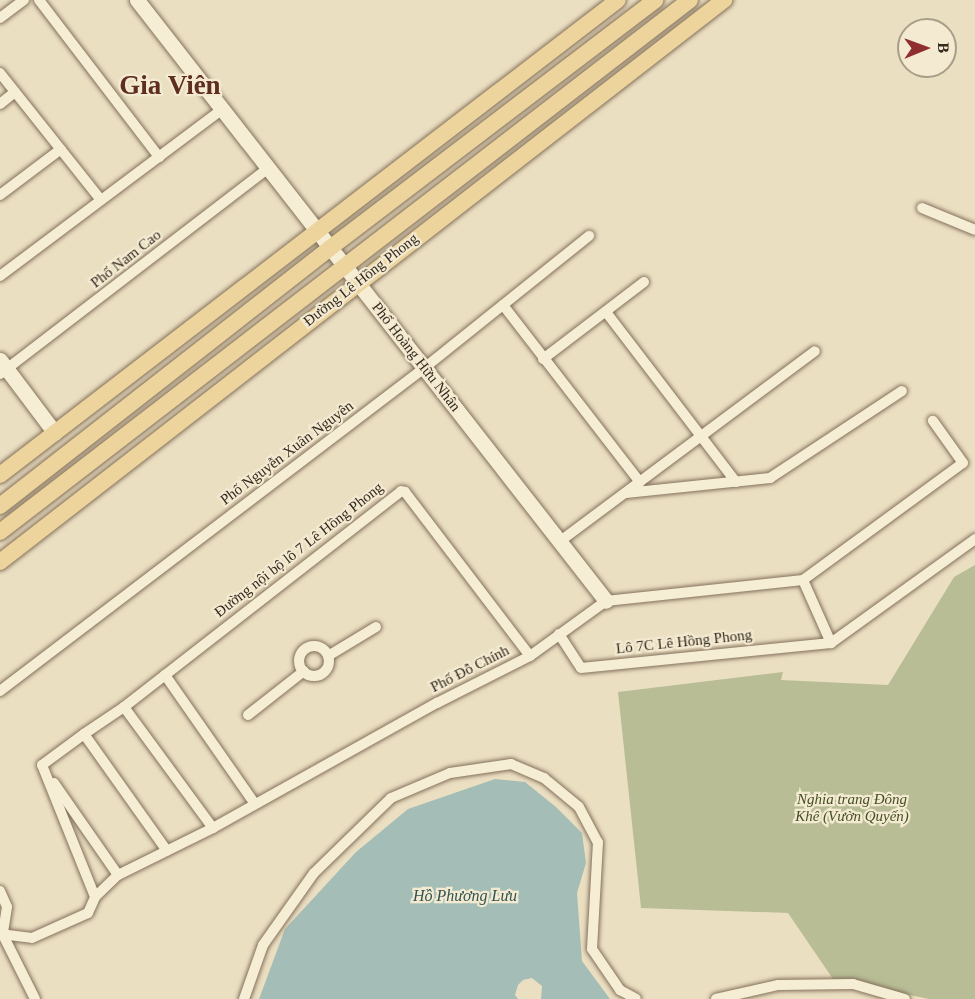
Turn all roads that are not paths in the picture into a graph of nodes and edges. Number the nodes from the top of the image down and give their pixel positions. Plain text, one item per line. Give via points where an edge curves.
1 (24, 0) edge
2 (39, 0) edge
3 (137, 0) edge
4 (618, 0) edge
5 (655, 0) edge
6 (690, 0) edge
7 (724, 0) edge
8 (0, 18) edge
9 (0, 73) edge
10 (15, 92) junction
11 (0, 104) edge
12 (224, 108) junction
13 (61, 149) junction
14 (159, 157) junction
15 (270, 167) junction
16 (0, 195) edge
17 (101, 200) junction
18 (922, 208) dead end
19 (975, 230) edge
20 (316, 231) junction
21 (589, 236) dead end
22 (330, 248) junction
23 (344, 265) junction
24 (0, 276) edge
25 (358, 282) junction
26 (644, 282) dead end
27 (503, 305) junction
28 (606, 312) junction
29 (815, 351) dead end
30 (543, 359) junction
31 (2, 368) edge
32 (423, 369) junction
33 (902, 391) dead end
34 (933, 421) dead end
35 (55, 432) junction
36 (702, 437) junction
37 (0, 475) edge
38 (640, 482) junction
39 (736, 482) junction
40 (626, 493) junction
41 (0, 506) edge
42 (0, 532) edge
43 (975, 538) edge
44 (559, 542) junction
45 (0, 562) edge
46 (803, 580) junction
47 (606, 601) junction
48 (376, 627) dead end
49 (559, 634) junction
50 (831, 643) junction
51 (328, 656) junction
52 (530, 656) junction
53 (304, 671) junction
54 (165, 675) junction
55 (0, 691) edge
56 (124, 707) junction
57 (248, 715) dead end
58 (84, 734) junction
59 (42, 765) junction
60 (255, 804) junction
61 (213, 828) junction
62 (167, 851) junction
63 (118, 875) junction
64 (0, 891) edge
65 (95, 897) junction
66 (1, 932) edge
67 (35, 999) edge
68 (244, 999) edge
69 (636, 999) edge
70 (716, 999) edge
71 (905, 999) edge

1 - 8 street
2 - 14 street
3 - 12 street, Phố Hoàng Hữu Nhân
4 - 20 main road
5 - 22 main road
6 - 23 main road, Đường Lê Hồng Phong
7 - 25 main road, Đường Lê Hồng Phong
9 - 10 street
10 - 11 street
10 - 13 street
12 - 14 street
12 - 15 street, Phố Hoàng Hữu Nhân
13 - 16 street
13 - 17 street
14 - 17 street
15 - 20 street, Phố Hoàng Hữu Nhân
15 - 31 street, Phố Nam Cao
17 - 24 street
18 - 19 street
20 - 22 street, Phố Hoàng Hữu Nhân
20 - 35 main road
21 - 27 street, Phố Nguyễn Xuân Nguyên
22 - 23 street, Phố Hoàng Hữu Nhân
22 - 41 main road
23 - 25 street, Phố Hoàng Hữu Nhân
23 - 42 main road, Đường Lê Hồng Phong
25 - 32 street, Phố Hoàng Hữu Nhân
25 - 45 main road, Đường Lê Hồng Phong
26 - 28 street
27 - 30 street
27 - 32 street, Phố Nguyễn Xuân Nguyên
28 - 30 street
28 - 36 street
29 - 36 street
30 - 38 street
31 - 35 street
32 - 44 street, Phố Hoàng Hữu Nhân
32 - 55 street, Phố Nguyễn Xuân Nguyên
33 - 39 street via 770,478
34 - 46 street via 963,462
35 - 37 main road
36 - 38 street
36 - 39 street
38 - 40 street
39 - 40 street
40 - 44 street
43 - 50 street
44 - 47 street, Phố Hoàng Hữu Nhân
46 - 47 street, Phố Đỗ Chính
46 - 50 street
47 - 49 street, Phố Đỗ Chính
48 - 51 street
49 - 50 street, Lô 7C Lê Hồng Phong via 581,668
49 - 52 street, Phố Đỗ Chính
51 - 53 street via 322,673
51 - 53 street via 322,648 309,647 300,658
52 - 54 street, Đường nội bộ lô 7 Lê Hồng Phong via 401,491
52 - 60 street, Phố Đỗ Chính via 436,703
53 - 57 street
54 - 56 street, Đường nội bộ lô 7 Lê Hồng Phong
54 - 60 street
56 - 58 street, Đường nội bộ lô 7 Lê Hồng Phong
56 - 61 street
58 - 59 street, Đường nội bộ lô 7 Lê Hồng Phong
58 - 62 street
59 - 63 street
59 - 65 street
60 - 61 street, Phố Đỗ Chính
61 - 62 street, Phố Đỗ Chính
62 - 63 street, Phố Đỗ Chính
63 - 65 street, Phố Đỗ Chính
64 - 66 street via 7,907
65 - 66 street, Phố Đỗ Chính via 88,913 32,938
66 - 67 street
68 - 69 street via 262,945 314,873 391,798 450,773 511,765 544,778 579,807 598,842 592,949 620,990
70 - 71 street via 778,985 853,984

